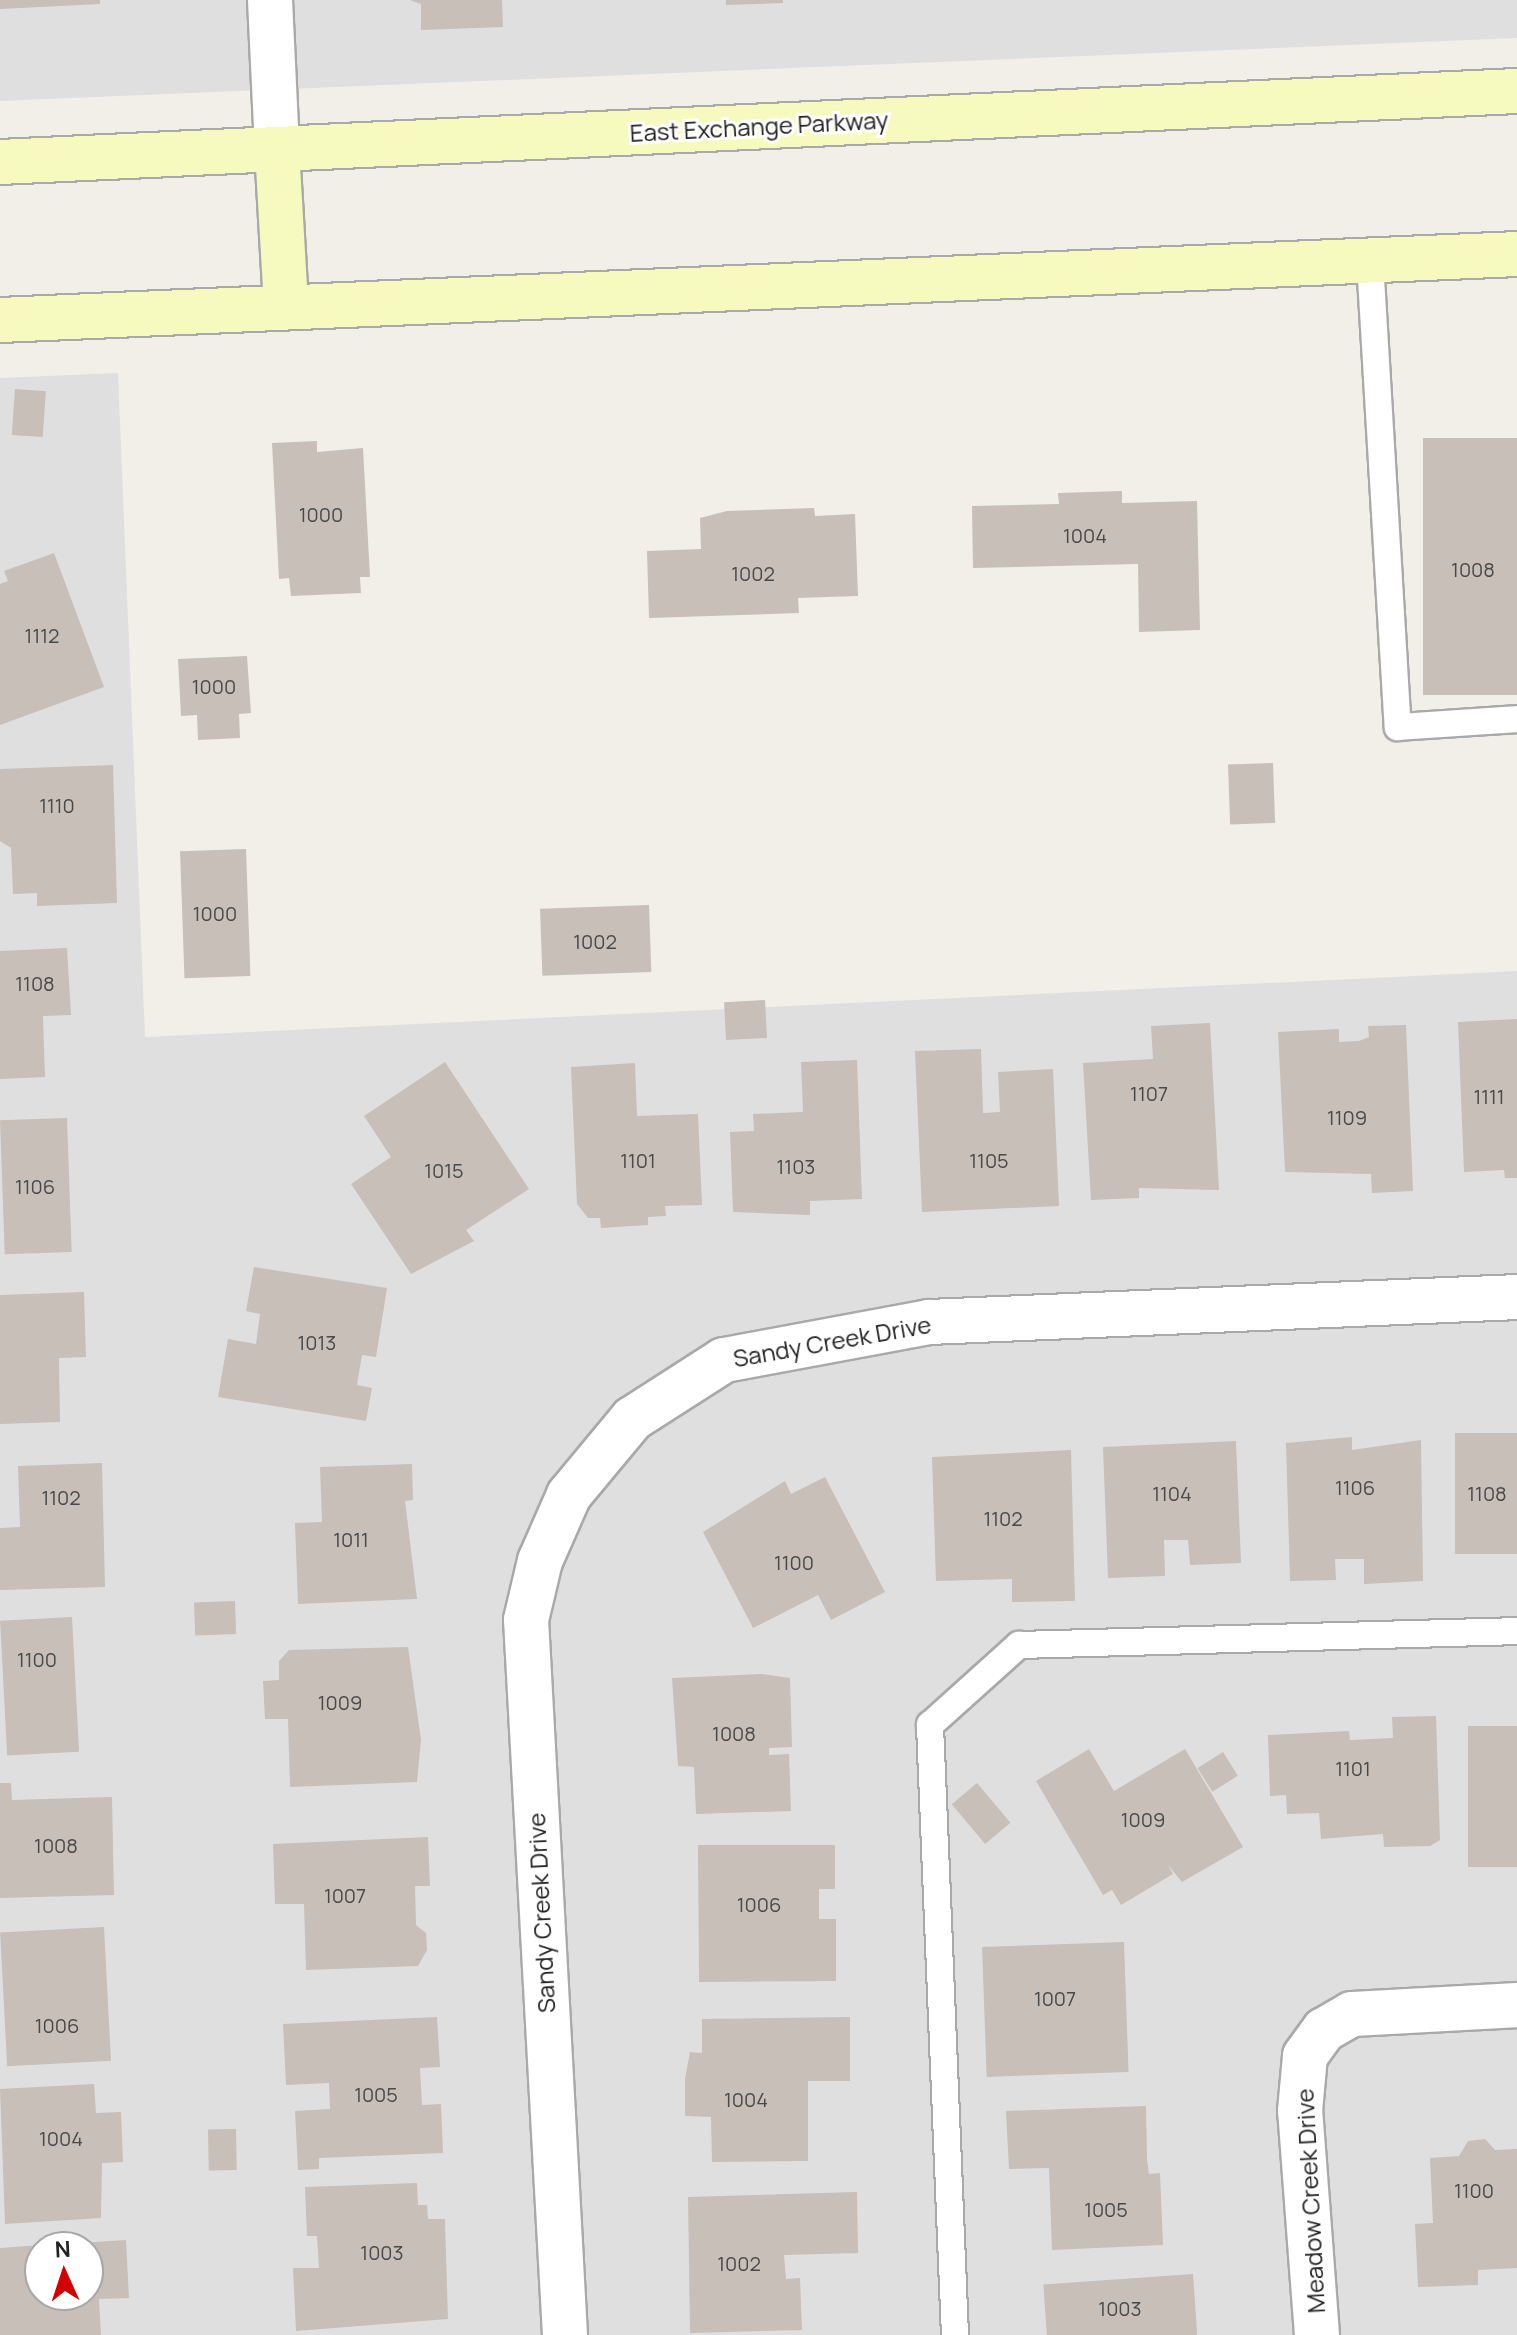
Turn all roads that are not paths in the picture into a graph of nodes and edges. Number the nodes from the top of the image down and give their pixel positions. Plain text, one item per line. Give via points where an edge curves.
1 (270, 0) edge
2 (1517, 91) edge
3 (277, 149) junction
4 (0, 162) edge
5 (1517, 254) edge
6 (1370, 261) junction
7 (286, 307) junction
8 (0, 320) edge
9 (1517, 719) edge
10 (1517, 1297) edge
11 (1517, 1631) edge
12 (1517, 2005) edge
13 (565, 2335) edge
14 (955, 2335) edge
15 (1317, 2335) edge

1 - 3 street
2 - 3 main road, East Exchange Parkway
3 - 4 main road, East Exchange Parkway
3 - 7 main road
5 - 6 main road
6 - 7 main road
6 - 9 lane via 1398,727
7 - 8 main road
10 - 13 street, Sandy Creek Drive via 929,1322 724,1360 632,1419 569,1495 540,1561 526,1620
11 - 14 lane via 1019,1645 930,1725
12 - 15 street, Meadow Creek Drive via 1352,2014 1324,2030 1305,2056 1300,2111

